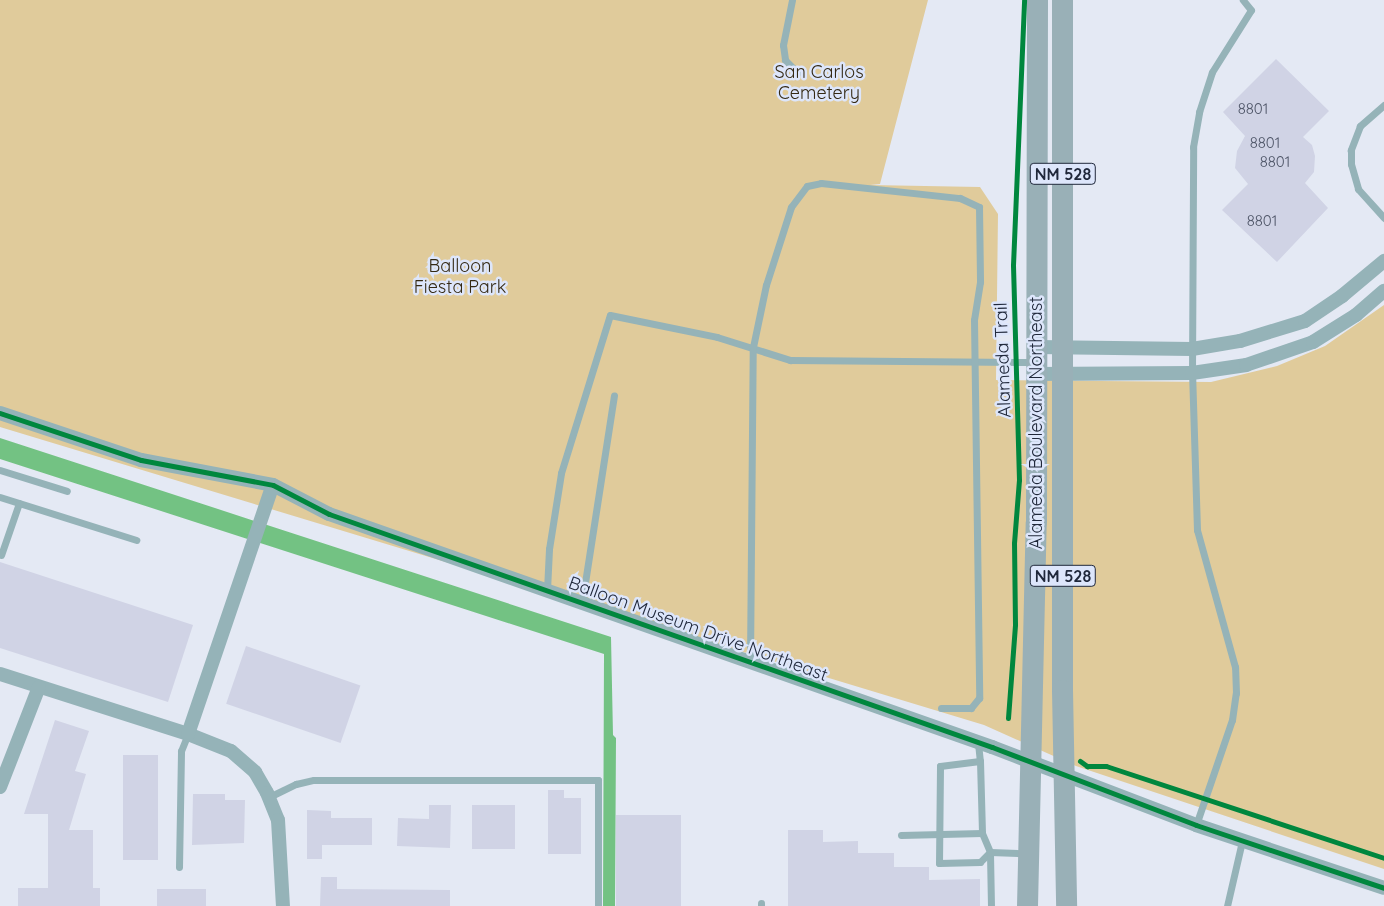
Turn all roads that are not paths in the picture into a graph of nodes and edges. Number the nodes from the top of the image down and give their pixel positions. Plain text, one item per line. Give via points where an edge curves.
1 (792, 0) edge
2 (1037, 0) edge
3 (1062, 0) edge
4 (1243, 0) edge
5 (798, 73) dead end
6 (1384, 105) edge
7 (1384, 218) edge
8 (1384, 260) edge
9 (1384, 291) edge
10 (753, 347) junction
11 (1063, 348) junction
12 (1192, 349) junction
13 (1036, 361) junction
14 (976, 363) junction
15 (1192, 373) junction
16 (1063, 374) junction
17 (614, 396) dead end
18 (0, 413) edge
19 (0, 470) edge
20 (273, 485) junction
21 (67, 491) dead end
22 (0, 497) edge
23 (18, 503) junction
24 (136, 540) dead end
25 (1, 555) edge
26 (547, 590) junction
27 (582, 602) junction
28 (750, 662) junction
29 (0, 674) edge
30 (39, 687) junction
31 (941, 708) dead end
32 (188, 734) junction
33 (978, 743) junction
34 (980, 761) junction
35 (1030, 762) junction
36 (1066, 777) junction
37 (0, 787) edge
38 (269, 796) junction
39 (1196, 825) junction
40 (982, 833) junction
41 (940, 834) junction
42 (901, 835) dead end
43 (1242, 841) junction
44 (990, 852) junction
45 (1028, 853) junction
46 (179, 867) dead end
47 (1384, 888) edge
48 (282, 906) edge
49 (598, 906) edge
50 (991, 906) edge
51 (1028, 906) edge
52 (1066, 906) edge
53 (1227, 906) edge

1 - 5 lane via 783,45 785,60
2 - 13 main road, Alameda Boulevard Northeast / NM 528
3 - 11 main road, Alameda Boulevard Northeast / NM 528
4 - 12 lane via 1251,10 1212,72 1199,112 1193,147
6 - 7 lane via 1360,126 1351,150 1351,164 1358,189
8 - 12 street via 1342,296 1305,321 1240,341
9 - 15 street via 1356,315 1313,342 1246,365
10 - 14 lane via 790,360
10 - 14 lane via 766,285 791,207 807,186 821,183 960,198 979,207 980,282 974,320
10 - 26 lane via 610,315 561,473 549,549
10 - 28 lane
11 - 12 street
11 - 13 street
11 - 16 main road, Alameda Boulevard Northeast / NM 528
12 - 15 lane
13 - 14 lane
13 - 16 street
13 - 35 main road, Alameda Boulevard Northeast / NM 528
14 - 31 lane via 979,698 971,708
15 - 16 street
15 - 39 lane via 1196,530 1235,667 1236,693 1232,720
16 - 36 main road, Alameda Boulevard Northeast / NM 528 via 1062,690
17 - 27 lane
18 - 20 street, Balloon Museum Drive Northeast via 140,460
19 - 21 lane
20 - 26 street, Balloon Museum Drive Northeast via 329,514
20 - 32 street
22 - 23 lane
23 - 24 lane
23 - 25 lane
26 - 27 street, Balloon Museum Drive Northeast
27 - 28 street, Balloon Museum Drive Northeast
28 - 33 street, Balloon Museum Drive Northeast
29 - 30 street
30 - 32 street
30 - 37 street
32 - 38 street via 231,751 255,772
32 - 46 lane via 181,751
33 - 34 lane
33 - 35 street, Balloon Museum Drive Northeast
34 - 40 lane
34 - 41 lane via 940,766
35 - 36 street, Balloon Museum Drive Northeast
35 - 45 main road, Alameda Boulevard Northeast / NM 528
36 - 39 street, Balloon Museum Drive Northeast
36 - 52 main road, Alameda Boulevard Northeast / NM 528
38 - 48 street via 278,820
38 - 49 lane via 314,780 598,780
39 - 43 street, Balloon Museum Drive Northeast
40 - 41 lane
40 - 44 lane
41 - 42 lane
41 - 44 lane via 939,863 980,862
43 - 47 street, Balloon Museum Drive Northeast
43 - 53 lane
44 - 45 lane
44 - 50 lane
45 - 51 main road, Alameda Boulevard Northeast / NM 528

